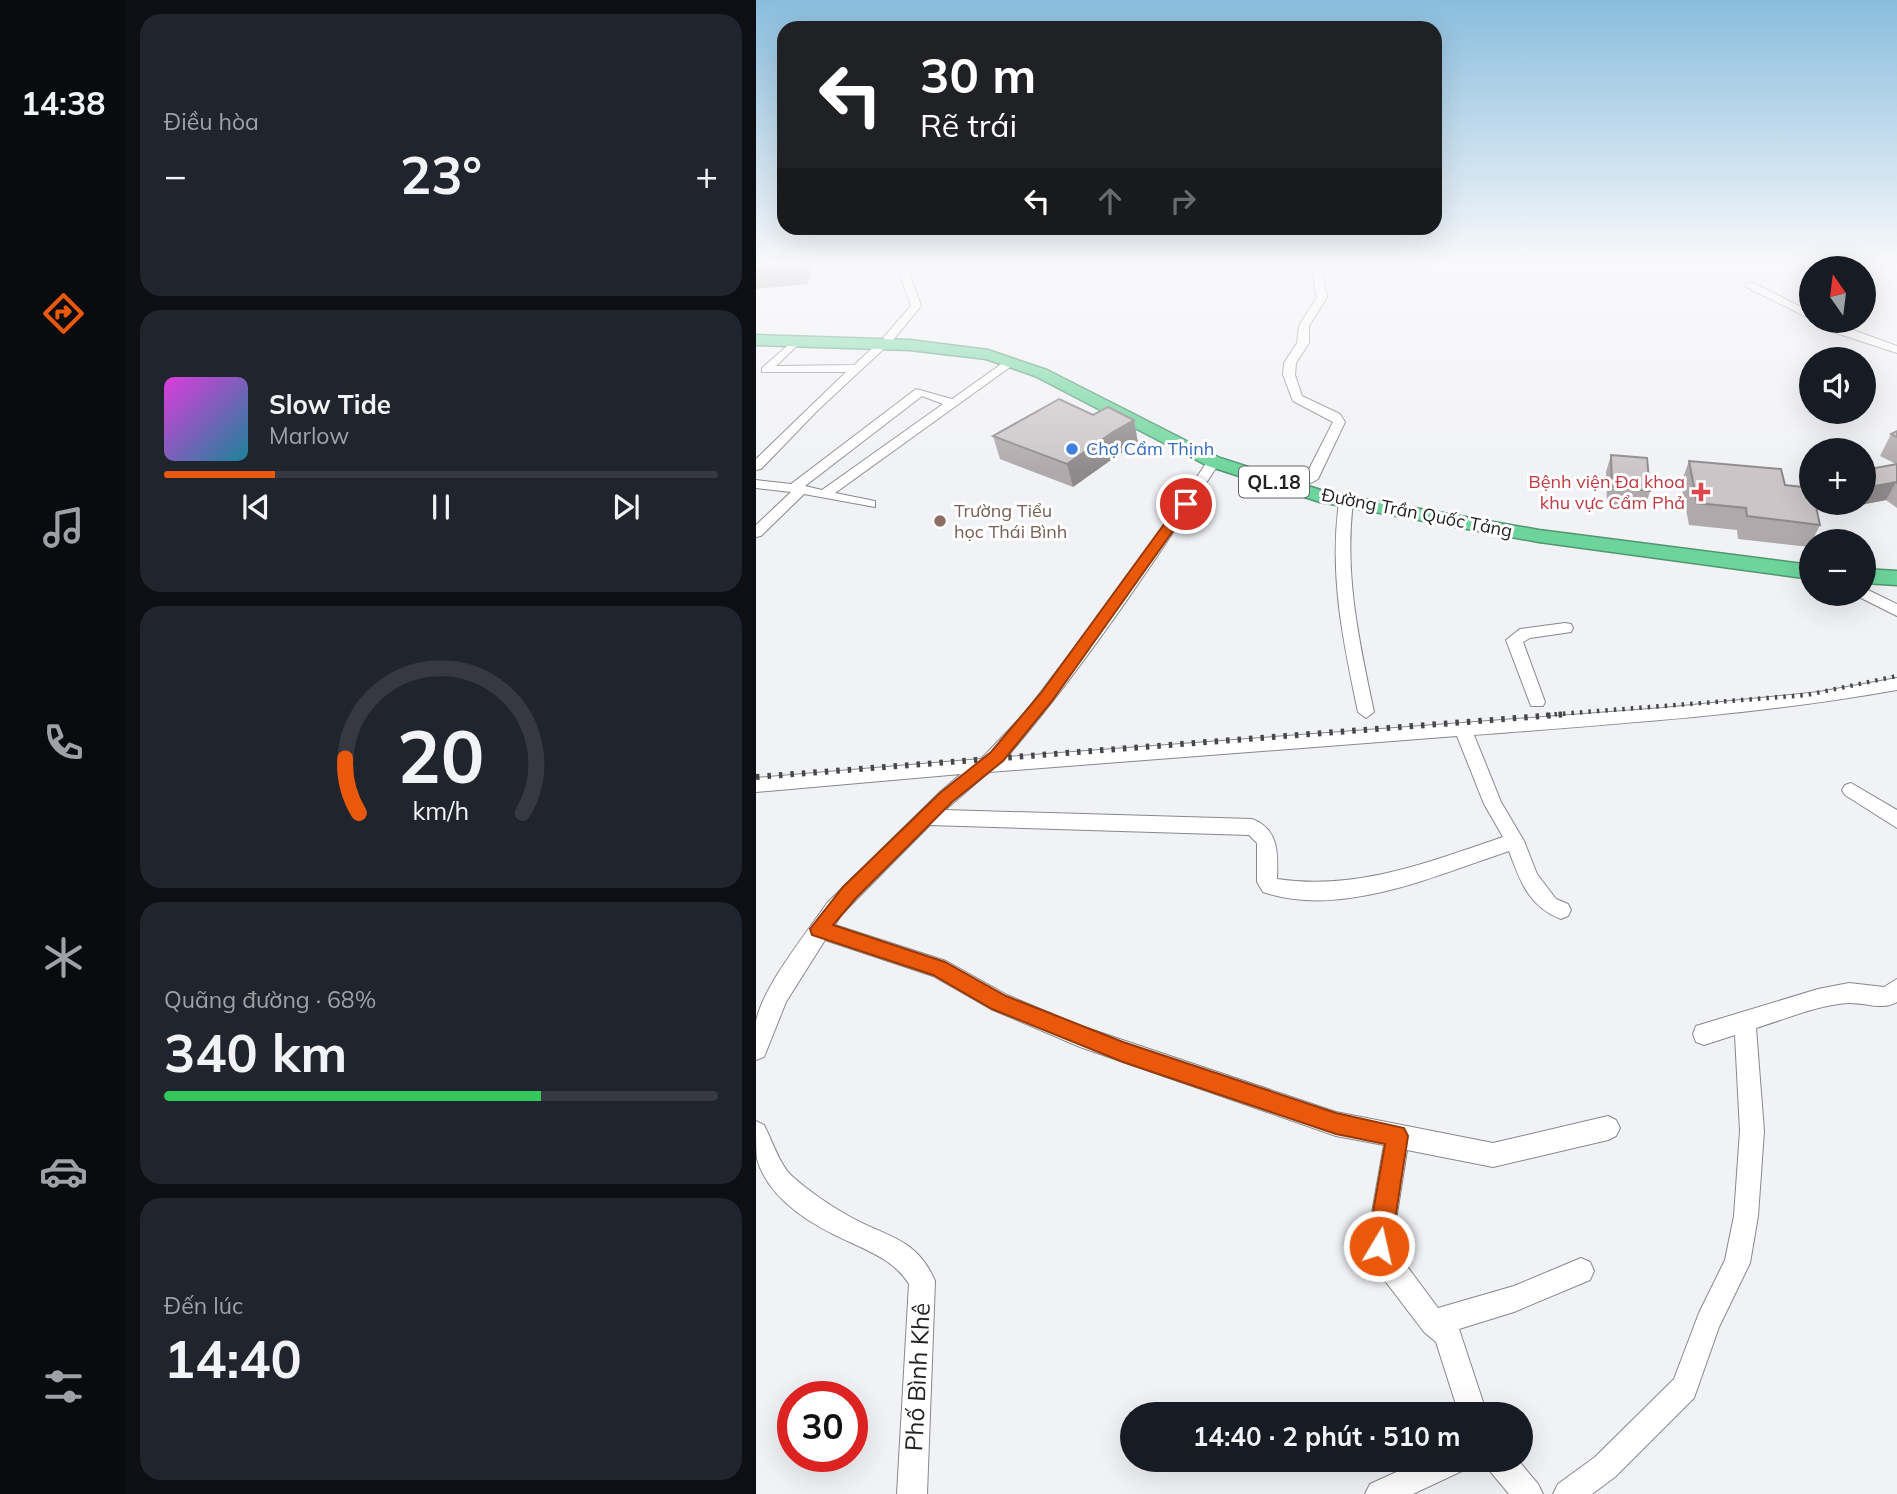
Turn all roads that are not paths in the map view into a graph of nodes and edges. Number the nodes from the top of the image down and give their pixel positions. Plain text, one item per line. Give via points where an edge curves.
1 (756, 333) edge
2 (893, 333) edge
3 (1304, 333) edge
4 (1846, 333) edge
5 (756, 340) edge
6 (795, 341) junction
7 (886, 341) junction
8 (1897, 350) edge
9 (1011, 362) junction
10 (857, 368) junction
11 (953, 403) junction
12 (1124, 409) junction
13 (1214, 462) junction
14 (756, 466) edge
15 (1311, 478) junction
16 (756, 484) edge
17 (797, 489) junction
18 (826, 494) junction
19 (1346, 502) junction
20 (870, 504) dead end
21 (1527, 527) junction
22 (756, 533) edge
23 (1799, 559) edge
24 (1876, 566) edge
25 (1897, 566) edge
26 (1799, 570) edge
27 (1876, 577) edge
28 (1897, 578) edge
29 (1876, 600) edge
30 (1897, 611) edge
31 (1565, 628) dead end
32 (1897, 684) edge
33 (1537, 702) dead end
34 (1366, 712) dead end
35 (1463, 730) junction
36 (984, 767) junction
37 (756, 785) edge
38 (1851, 790) dead end
39 (927, 817) junction
40 (1897, 820) edge
41 (1515, 841) junction
42 (1561, 910) dead end
43 (819, 929) junction
44 (1897, 989) edge
45 (767, 999) edge
46 (1745, 1022) junction
47 (1704, 1034) dead end
48 (756, 1049) edge
49 (1608, 1128) dead end
50 (756, 1133) edge
51 (1397, 1136) junction
52 (1581, 1271) dead end
53 (1433, 1323) junction
54 (1470, 1402) edge
55 (1428, 1472) edge
56 (1509, 1472) edge
57 (912, 1494) edge
58 (1380, 1494) edge
59 (1528, 1494) edge
60 (1568, 1494) edge

1 - 7 highway, Đường Trần Quốc Tảng / QL.18
2 - 7 street
3 - 15 street via 1303,343 1290,363 1290,382 1297,398 1339,422
4 - 8 street
5 - 6 highway, Đường Trần Quốc Tảng / QL.18
6 - 7 highway, Đường Trần Quốc Tảng / QL.18
6 - 10 street via 766,370
7 - 9 highway, Đường Trần Quốc Tảng / QL.18
7 - 10 street
7 - 12 highway, Đường Trần Quốc Tảng / QL.18 via 951,341 1001,349 1025,356
9 - 11 street
9 - 12 highway, Đường Trần Quốc Tảng / QL.18
10 - 14 street
11 - 17 street via 920,392
11 - 18 street
12 - 13 highway, Đường Trần Quốc Tảng / QL.18
12 - 15 highway, Đường Trần Quốc Tảng / QL.18 via 1210,447 1276,471
13 - 19 highway, Đường Trần Quốc Tảng / QL.18
13 - 36 street via 1046,697
15 - 21 highway, Đường Trần Quốc Tảng / QL.18
16 - 17 street
17 - 18 street
17 - 22 street
18 - 20 street
19 - 21 highway, Đường Trần Quốc Tảng / QL.18
19 - 34 street via 1340,536 1341,590
21 - 23 highway, Đường Trần Quốc Tảng / QL.18
21 - 26 highway, Đường Trần Quốc Tảng / QL.18
24 - 25 highway
27 - 28 highway
29 - 30 street
31 - 33 street via 1526,633 1514,640
32 - 35 street via 1806,700
35 - 36 street
35 - 41 street via 1493,804
36 - 37 street
36 - 39 street
38 - 40 street
39 - 41 street via 1252,827 1267,839 1270,886 1327,892 1369,888
39 - 43 street
41 - 42 street via 1539,894
43 - 45 street
43 - 51 street via 939,968 999,1002 1123,1052 1336,1124
44 - 46 street via 1887,997 1849,993 1818,999
45 - 48 street
46 - 47 street
46 - 60 street via 1752,1131 1746,1216 1737,1263 1708,1322 1684,1388 1605,1467
49 - 51 street via 1493,1155
50 - 57 street, Phố Bình Khê via 782,1184 838,1224 909,1260 922,1281
51 - 53 street via 1379,1246
52 - 53 street via 1514,1299
53 - 54 street via 1447,1333
55 - 58 street
56 - 59 street

